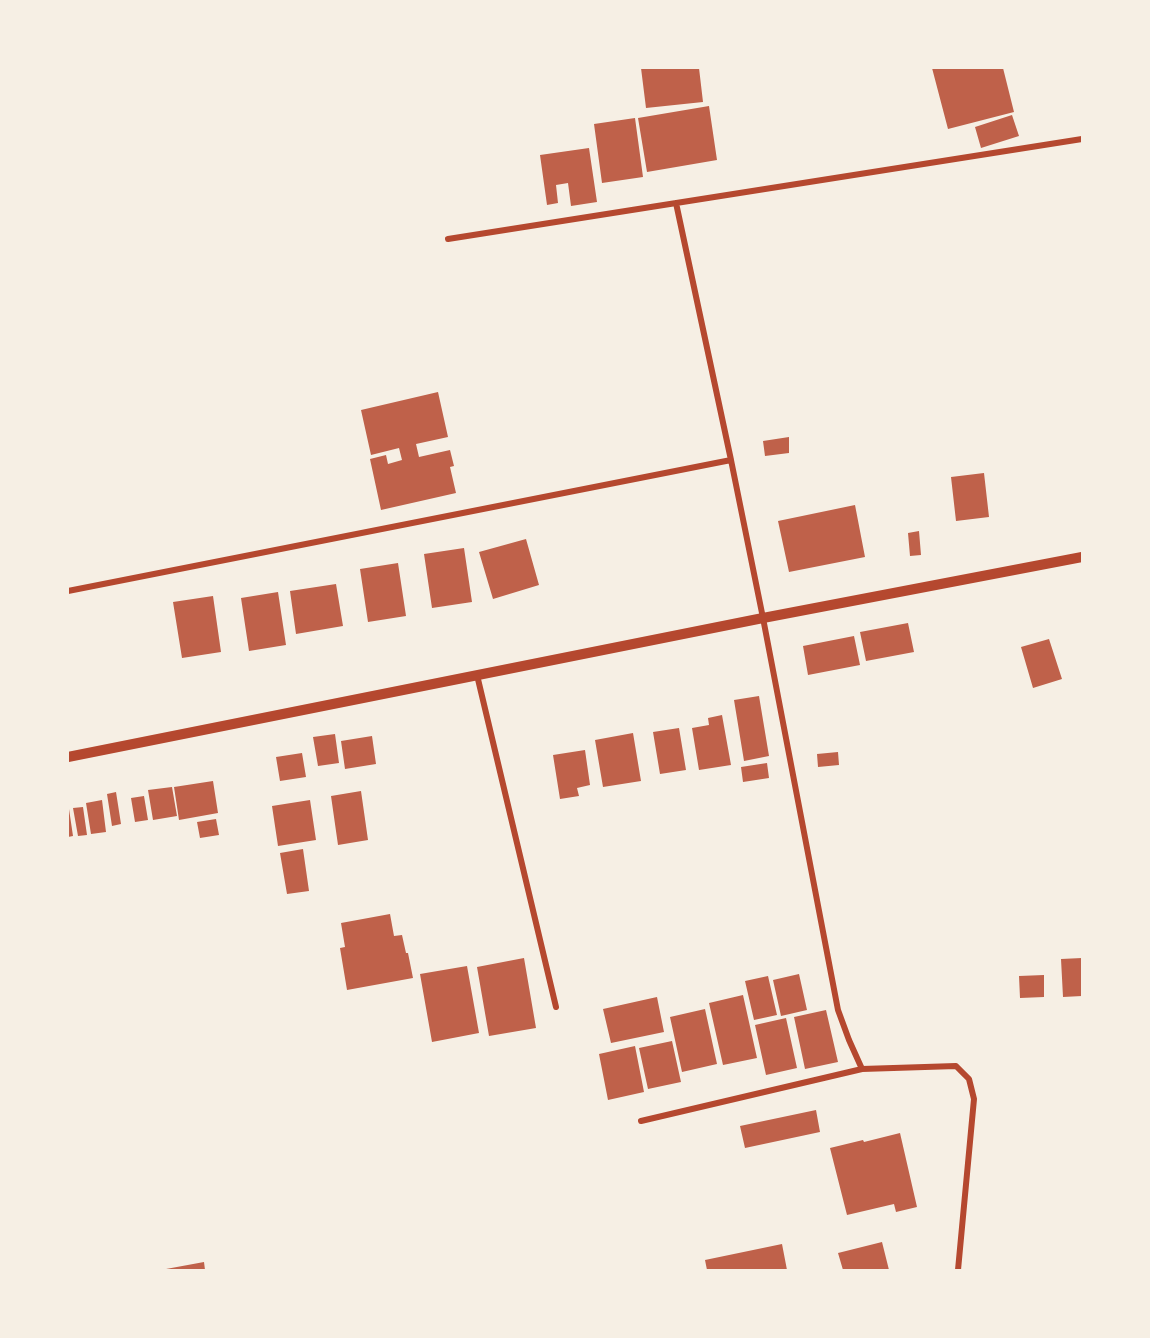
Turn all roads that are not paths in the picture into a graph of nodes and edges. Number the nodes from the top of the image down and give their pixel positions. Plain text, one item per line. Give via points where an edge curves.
1 (1083, 139) edge
2 (676, 203) junction
3 (448, 239) dead end
4 (731, 460) junction
5 (1083, 556) edge
6 (68, 591) edge
7 (763, 618) junction
8 (477, 675) junction
9 (68, 757) edge
10 (556, 1007) dead end
11 (862, 1069) junction
12 (640, 1121) dead end
13 (958, 1270) edge

1 - 2 street
2 - 3 street
2 - 4 street
4 - 6 street
4 - 7 street
5 - 7 street
7 - 8 street
7 - 11 street via 838,1010
8 - 9 street
8 - 10 street
11 - 12 street
11 - 13 street via 956,1066 969,1079 974,1099

